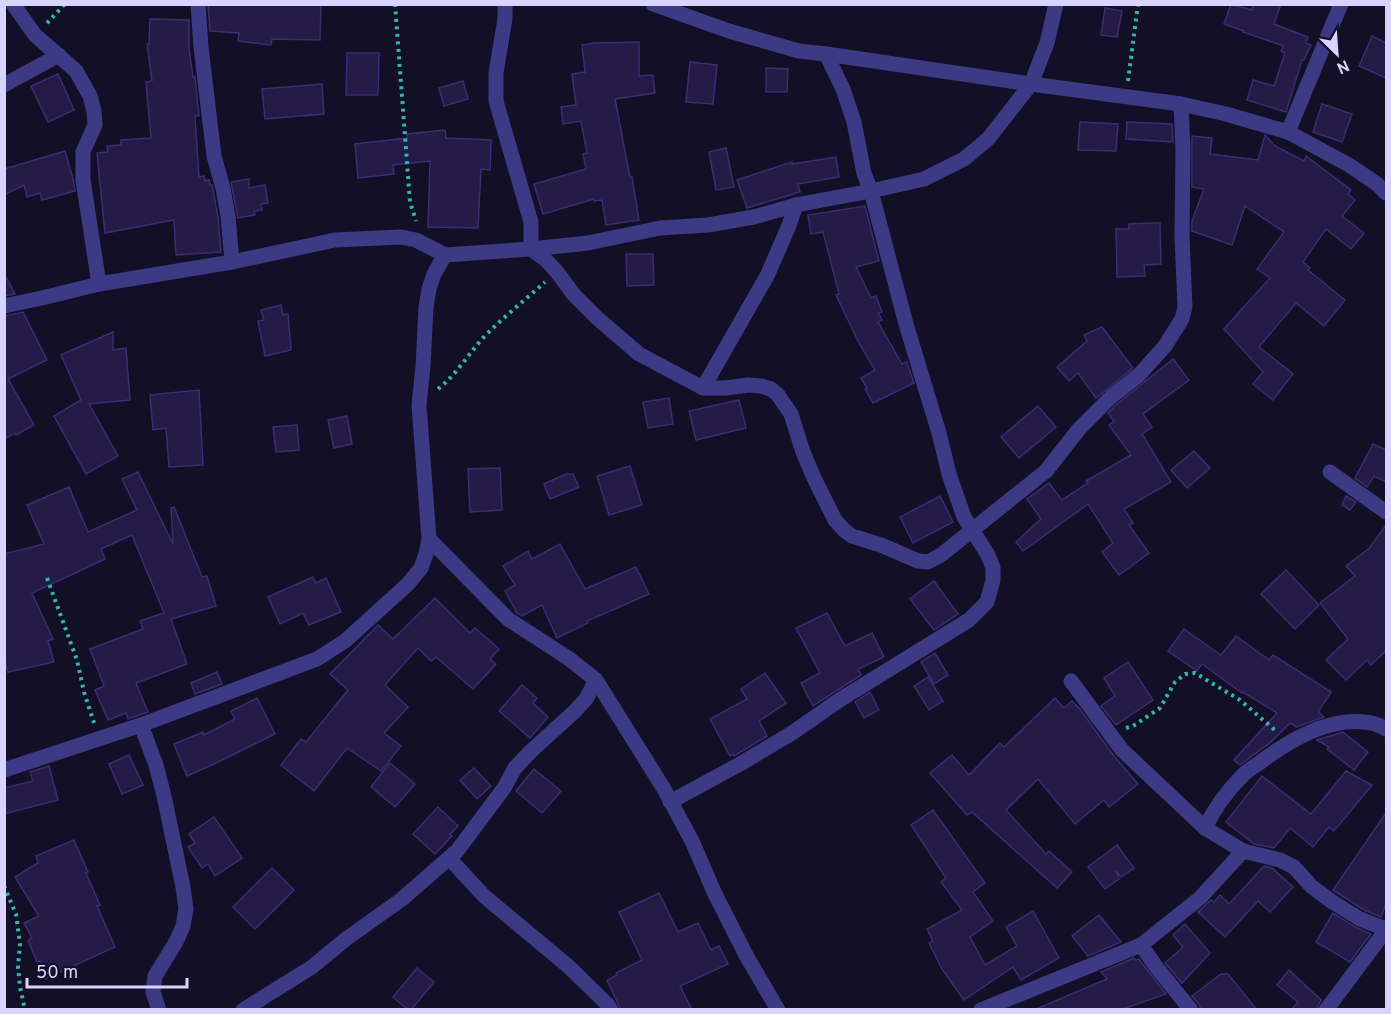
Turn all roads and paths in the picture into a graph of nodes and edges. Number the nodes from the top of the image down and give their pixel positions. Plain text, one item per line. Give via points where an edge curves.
1 (13, 4) edge
2 (65, 4) edge
3 (198, 4) edge
4 (395, 4) edge
5 (505, 4) edge
6 (653, 4) edge
7 (1056, 4) edge
8 (1138, 4) edge
9 (1341, 4) edge
10 (35, 35) junction
11 (826, 54) junction
12 (59, 55) junction
13 (1031, 84) junction
14 (4, 85) edge
15 (1126, 97) junction
16 (1181, 104) junction
17 (1288, 132) junction
18 (871, 191) junction
19 (1386, 194) edge
20 (796, 205) junction
21 (417, 225) dead end
22 (531, 249) junction
23 (446, 255) junction
24 (232, 262) junction
25 (557, 272) junction
26 (99, 284) junction
27 (4, 306) edge
28 (703, 388) junction
29 (419, 405) junction
30 (1330, 472) dead end
31 (1386, 512) edge
32 (973, 530) junction
33 (429, 539) junction
34 (46, 578) dead end
35 (596, 680) junction
36 (1071, 681) dead end
37 (141, 725) junction
38 (1386, 729) edge
39 (1110, 732) junction
40 (99, 738) junction
41 (1289, 742) junction
42 (4, 770) edge
43 (670, 802) junction
44 (1205, 828) junction
45 (1243, 851) junction
46 (449, 858) junction
47 (4, 886) edge
48 (1386, 929) edge
49 (1141, 945) junction
50 (24, 1010) edge
51 (159, 1010) edge
52 (243, 1010) edge
53 (611, 1010) edge
54 (778, 1010) edge
55 (981, 1010) edge
56 (1191, 1010) edge
57 (1326, 1010) edge

1 - 10 street
2 - 10 path
3 - 24 street via 214,156 228,216
4 - 21 path via 410,202
5 - 22 street via 496,101 531,222
6 - 11 street via 729,31 799,51
7 - 13 street via 1047,43
8 - 15 path
9 - 17 street
10 - 12 street
11 - 13 street
11 - 18 street via 854,122
12 - 14 street
12 - 26 street via 82,80 94,111 95,125 83,152 83,180
13 - 15 street
13 - 18 street via 988,139 964,159 924,179
15 - 16 street
16 - 17 street
16 - 32 street via 1185,307 1182,319 1165,346 1139,375 1078,429 1046,471
17 - 19 street via 1349,165
18 - 20 street
18 - 32 street via 949,474 964,517
20 - 22 street via 708,225 660,228 588,243
20 - 28 street via 767,276
22 - 23 street
22 - 25 street
23 - 24 street via 416,240 389,237 335,240
23 - 29 street via 429,289
24 - 26 street
25 - 28 street via 574,295 639,354
25 - 29 path via 504,317 444,385
26 - 27 street
28 - 32 street via 761,386 778,395 791,414 803,452 835,520 852,536 928,562
29 - 33 street
30 - 31 street
32 - 43 street via 988,555 993,580 987,602 969,620 792,733
33 - 35 street via 508,619
33 - 37 street via 421,568 408,584 345,641 317,659
34 - 40 path via 77,660
35 - 43 street
35 - 46 street via 586,699 515,768
36 - 39 street
37 - 40 street
37 - 51 street via 164,795 186,909 176,942 155,976 153,992
38 - 41 street via 1364,722 1341,723
39 - 41 path via 1133,726 1160,708 1175,682 1185,674 1195,673 1240,700
39 - 44 street via 1122,750
40 - 42 street
41 - 44 street via 1243,775
43 - 54 street via 747,957
44 - 45 street
45 - 48 street via 1293,867 1331,901
45 - 49 street via 1200,898
46 - 52 street via 312,967
46 - 53 street via 484,896 568,966
47 - 50 path via 16,914
48 - 57 street
49 - 55 street
49 - 56 street

